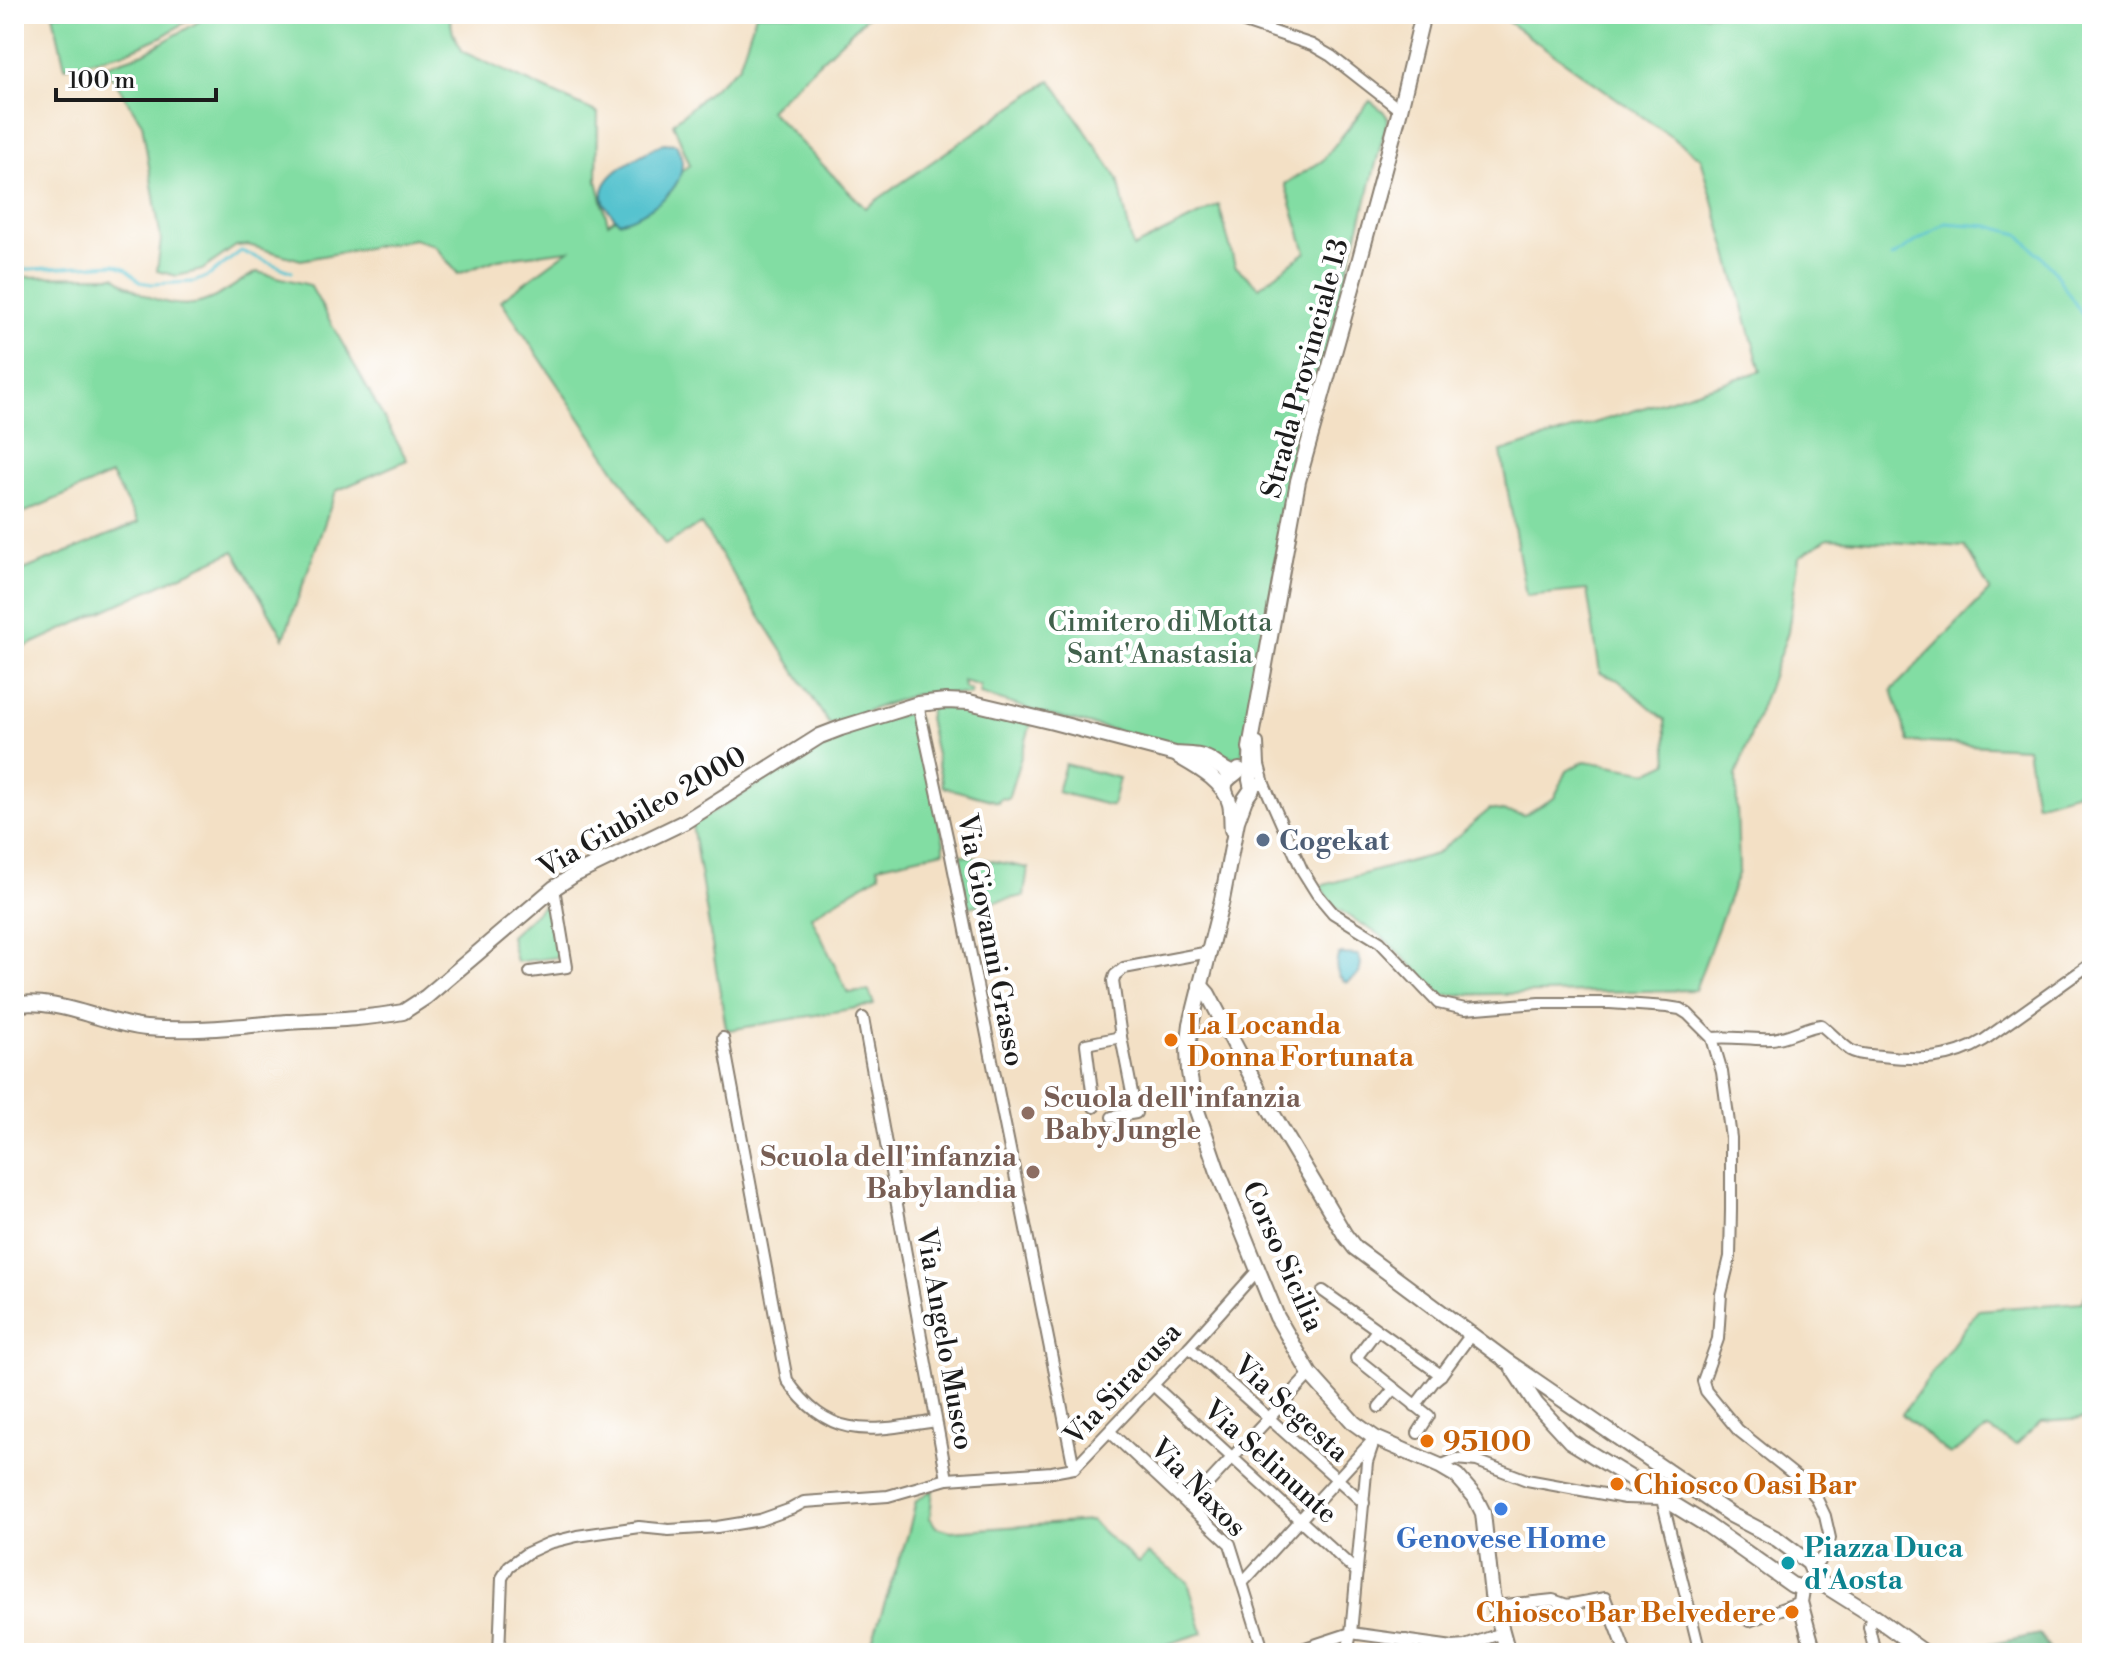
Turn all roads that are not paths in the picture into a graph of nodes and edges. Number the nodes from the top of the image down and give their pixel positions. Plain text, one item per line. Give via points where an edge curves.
1 (1221, 14) edge
2 (1423, 14) edge
3 (1400, 110) junction
4 (918, 704) junction
5 (1256, 717) junction
6 (1252, 739) junction
7 (1175, 754) junction
8 (1235, 774) junction
9 (1255, 783) junction
10 (1226, 795) junction
11 (1245, 799) junction
12 (1233, 843) junction
13 (554, 888) junction
14 (1209, 952) junction
15 (2092, 963) edge
16 (530, 972) dead end
17 (1200, 985) junction
18 (14, 1005) edge
19 (863, 1018) dead end
20 (1121, 1037) junction
21 (723, 1038) dead end
22 (1712, 1038) junction
23 (1094, 1107) dead end
24 (1112, 1117) dead end
25 (1257, 1271) junction
26 (1323, 1291) dead end
27 (1377, 1330) junction
28 (1472, 1333) junction
29 (1189, 1347) junction
30 (1508, 1362) junction
31 (1310, 1374) junction
32 (1441, 1375) junction
33 (1153, 1385) junction
34 (1545, 1386) junction
35 (1394, 1389) junction
36 (1536, 1404) junction
37 (1415, 1406) junction
38 (1379, 1407) dead end
39 (1268, 1419) junction
40 (936, 1421) junction
41 (1110, 1432) junction
42 (1418, 1433) dead end
43 (1375, 1438) junction
44 (1232, 1458) junction
45 (1440, 1466) junction
46 (1074, 1468) junction
47 (947, 1479) junction
48 (1335, 1479) junction
49 (1662, 1499) junction
50 (1364, 1503) junction
51 (1188, 1505) junction
52 (1300, 1519) junction
53 (1762, 1532) junction
54 (1754, 1558) junction
55 (1357, 1572) junction
56 (1814, 1575) junction
57 (1243, 1582) junction
58 (1800, 1602) junction
59 (1495, 1606) junction
60 (1872, 1615) junction
61 (1749, 1621) dead end
62 (1351, 1633) junction
63 (1502, 1633) junction
64 (1406, 1640) junction
65 (1454, 1650) edge
66 (499, 1653) edge
67 (1264, 1653) edge
68 (1290, 1653) edge
69 (1347, 1653) edge
70 (1410, 1653) edge
71 (1508, 1653) edge
72 (1626, 1653) edge
73 (1700, 1653) edge
74 (1814, 1653) edge
75 (1875, 1653) edge
76 (1925, 1653) edge

1 - 3 street via 1322,50
2 - 3 street, Strada Provinciale 13
3 - 5 street, Strada Provinciale 13 via 1298,481
4 - 7 street, Via Giubileo 2000 via 969,702
4 - 13 street, Via Giubileo 2000 via 820,736 684,822
4 - 46 street, Via Giovanni Grasso
5 - 6 street, Strada Provinciale 13
5 - 9 street
6 - 8 street
6 - 9 street
7 - 8 street, Via Giubileo 2000 via 1199,755
7 - 10 street via 1201,769
8 - 9 street
8 - 10 street via 1224,785
9 - 11 street
9 - 22 street via 1317,894 1333,913 1380,942 1438,1003 1465,1009 1539,1003 1667,1007 1688,1014
10 - 11 street
10 - 12 street
11 - 12 street
12 - 14 street
13 - 16 street via 567,967
13 - 18 street, Via Giubileo 2000 via 426,997 390,1015 185,1030 113,1022 41,1004
14 - 17 street
14 - 20 street via 1124,968 1115,975
15 - 22 street via 1969,1050 1947,1056 1863,1054 1851,1051 1821,1025 1772,1039
17 - 25 street, Corso Sicilia via 1188,1049 1191,1089
17 - 28 street via 1355,1248
19 - 40 street, Via Angelo Musco
20 - 23 street via 1086,1044
20 - 24 street via 1136,1113
21 - 40 street via 787,1380 805,1404 858,1430
22 - 56 street via 1731,1138 1732,1197 1718,1339 1703,1381 1738,1430 1816,1497 1830,1538
25 - 29 street, Via Siracusa
25 - 31 street, Corso Sicilia
26 - 27 street
27 - 32 street
27 - 35 street via 1356,1358
28 - 30 street
28 - 32 street
29 - 33 street, Via Siracusa
29 - 39 street, Via Segesta
30 - 34 street
30 - 36 street
31 - 39 street
31 - 43 street, Corso Sicilia via 1354,1423
32 - 37 street
33 - 41 street, Via Siracusa
33 - 44 street, Via Selinunte
34 - 36 street via 1539,1389
34 - 53 street
35 - 37 street
35 - 38 street
36 - 49 street via 1570,1441
37 - 42 street via 1429,1416
39 - 44 street
39 - 48 street, Via Segesta
40 - 47 street, Via Angelo Musco
41 - 46 street, Via Siracusa
41 - 51 street, Via Naxos
43 - 45 street, Corso Sicilia
43 - 48 street
43 - 50 street
44 - 51 street
44 - 52 street, Via Selinunte
45 - 49 street via 1456,1459 1477,1461 1527,1480 1625,1498
45 - 59 street, Corso Sicilia via 1468,1487 1483,1513
46 - 47 street, Via Siracusa
47 - 66 street, Via Siracusa via 888,1496 804,1502 760,1520 717,1527 639,1527 549,1543 504,1572
48 - 50 street, Via Segesta
48 - 52 street
49 - 54 street
49 - 73 street
50 - 55 street
51 - 57 street, Via Naxos via 1230,1544
52 - 55 street, Via Selinunte
52 - 57 street
53 - 54 street
53 - 56 street via 1809,1563
54 - 56 street via 1799,1587
55 - 62 street
56 - 58 street
56 - 60 street
57 - 67 street, Via Naxos
58 - 61 street
58 - 74 street
59 - 63 street, Corso Sicilia
59 - 72 street via 1553,1600 1567,1605 1605,1598
60 - 75 street
60 - 76 street
62 - 64 street
62 - 68 street
62 - 69 street
63 - 65 street
63 - 71 street, Corso Sicilia
64 - 65 street
64 - 70 street

